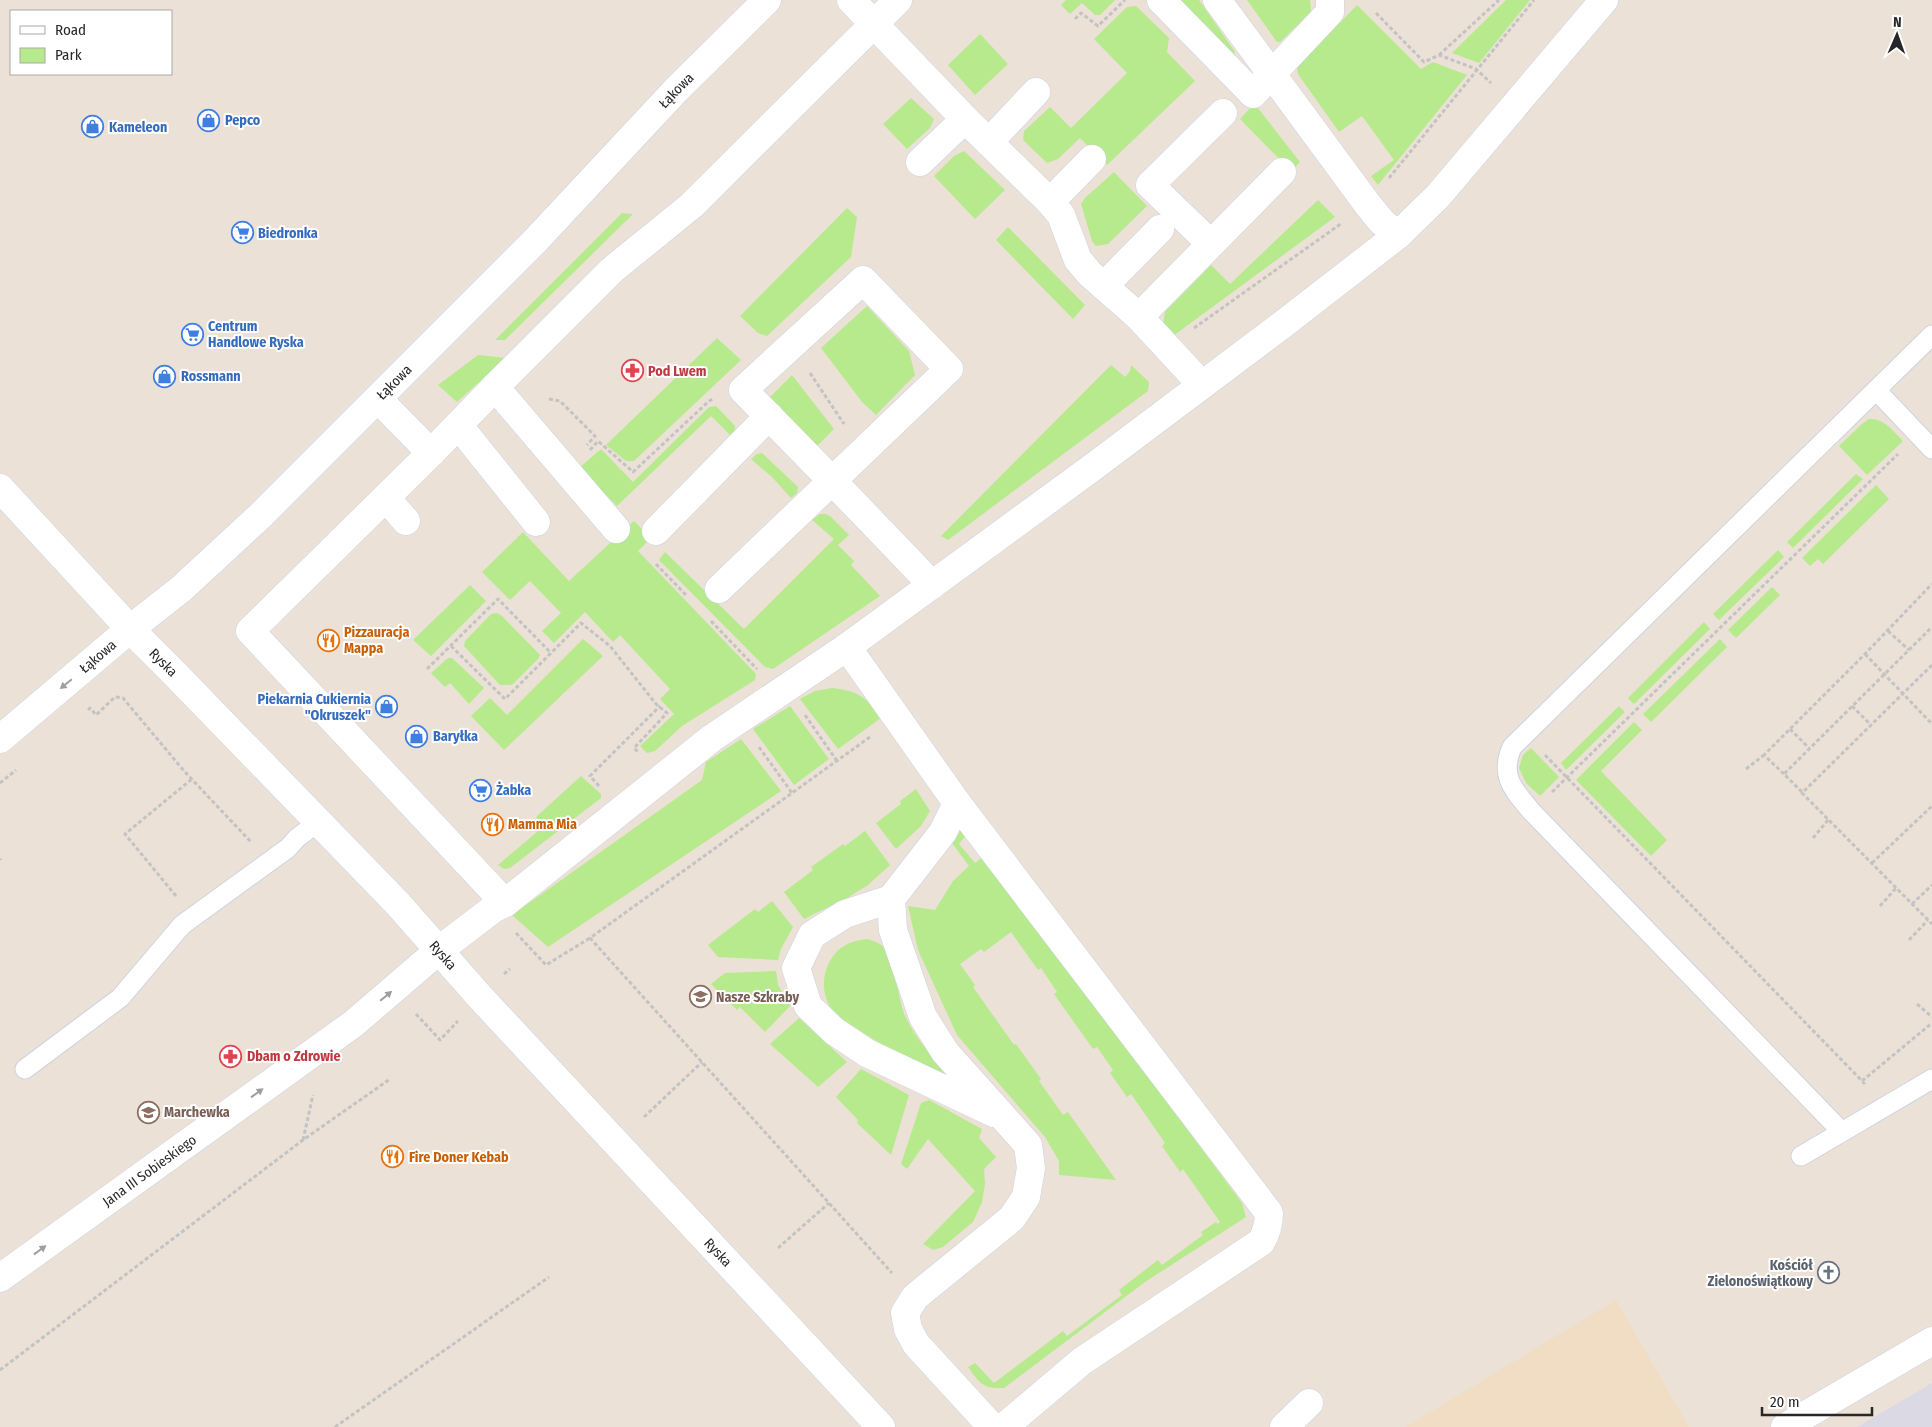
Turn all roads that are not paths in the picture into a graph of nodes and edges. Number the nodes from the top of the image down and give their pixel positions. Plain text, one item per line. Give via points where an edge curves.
1 (767, 0) edge
2 (851, 0) edge
3 (898, 0) edge
4 (1161, 0) edge
5 (1216, 0) edge
6 (1330, 0) edge
7 (1604, 0) edge
8 (873, 25) junction
9 (1273, 75) junction
10 (1036, 92) dead end
11 (1223, 113) dead end
12 (965, 119) junction
13 (989, 142) junction
14 (1092, 159) dead end
15 (920, 162) dead end
16 (1282, 172) dead end
17 (1050, 202) junction
18 (1160, 229) dead end
19 (1398, 235) junction
20 (1210, 243) junction
21 (1104, 286) junction
22 (1139, 317) junction
23 (1932, 335) edge
24 (1202, 385) junction
25 (494, 387) junction
26 (1876, 390) junction
27 (378, 400) junction
28 (769, 416) junction
29 (459, 426) junction
30 (1932, 449) edge
31 (431, 453) junction
32 (832, 481) junction
33 (0, 488) edge
34 (386, 498) junction
35 (406, 521) dead end
36 (536, 522) dead end
37 (616, 529) dead end
38 (656, 531) dead end
39 (932, 585) junction
40 (719, 589) dead end
41 (130, 629) junction
42 (847, 647) junction
43 (0, 739) edge
44 (957, 803) junction
45 (318, 822) junction
46 (891, 899) junction
47 (499, 906) junction
48 (438, 951) junction
49 (25, 1070) dead end
50 (1932, 1079) edge
51 (1006, 1120) junction
52 (1842, 1132) junction
53 (1802, 1156) dead end
54 (0, 1278) edge
55 (1932, 1341) edge
56 (1309, 1403) dead end
57 (881, 1427) edge
58 (992, 1427) edge
59 (1004, 1427) edge
60 (1284, 1427) edge
61 (1785, 1427) edge

1 - 27 street, Łąkowa
2 - 8 street
3 - 8 street
4 - 9 street via 1253,94
5 - 9 street
6 - 9 street via 1330,12
7 - 19 street, Jana III Sobieskiego via 1438,196
8 - 12 street
8 - 25 street via 692,205 612,270
9 - 19 street via 1368,205
10 - 13 street
11 - 20 street via 1150,184
12 - 13 street
12 - 15 street
13 - 17 street
14 - 17 street
16 - 20 street
17 - 21 street via 1062,215 1078,260
18 - 21 street
19 - 24 street, Jana III Sobieskiego
20 - 22 street
21 - 22 street
22 - 24 street
23 - 26 lane
24 - 39 street, Jana III Sobieskiego
25 - 29 street
25 - 37 street
26 - 30 lane
26 - 52 lane via 1512,747 1506,767 1509,782 1518,797
27 - 31 street
27 - 41 street, Łąkowa via 181,589
28 - 32 street
28 - 32 street via 743,390 863,280 949,369
28 - 38 street
29 - 31 street
29 - 36 street
31 - 34 street
32 - 39 street
32 - 40 street
33 - 41 street, Ryska
34 - 35 street
34 - 47 street via 250,631
39 - 42 street, Jana III Sobieskiego
41 -> 43 street, Łąkowa
41 - 45 street, Ryska
42 - 44 street
42 - 47 street, Jana III Sobieskiego via 705,744
44 - 46 street via 943,832
44 - 59 street via 1269,1212 1268,1228 1261,1242 1082,1361
45 - 48 street, Ryska via 398,904
45 - 49 lane via 288,848 182,925 120,998
46 - 51 street via 893,930 923,1016 945,1052
46 - 51 street via 845,914 812,935 796,968 808,1006 834,1031 867,1053
47 - 48 street, Jana III Sobieskiego
54 -> 48 street, Jana III Sobieskiego via 353,1024
48 - 57 street, Ryska
50 - 52 lane
51 - 58 street via 1028,1145 1032,1168 1026,1197 1012,1218 914,1297 905,1313 908,1329 916,1344
52 - 53 lane
55 - 61 street
56 - 60 street

